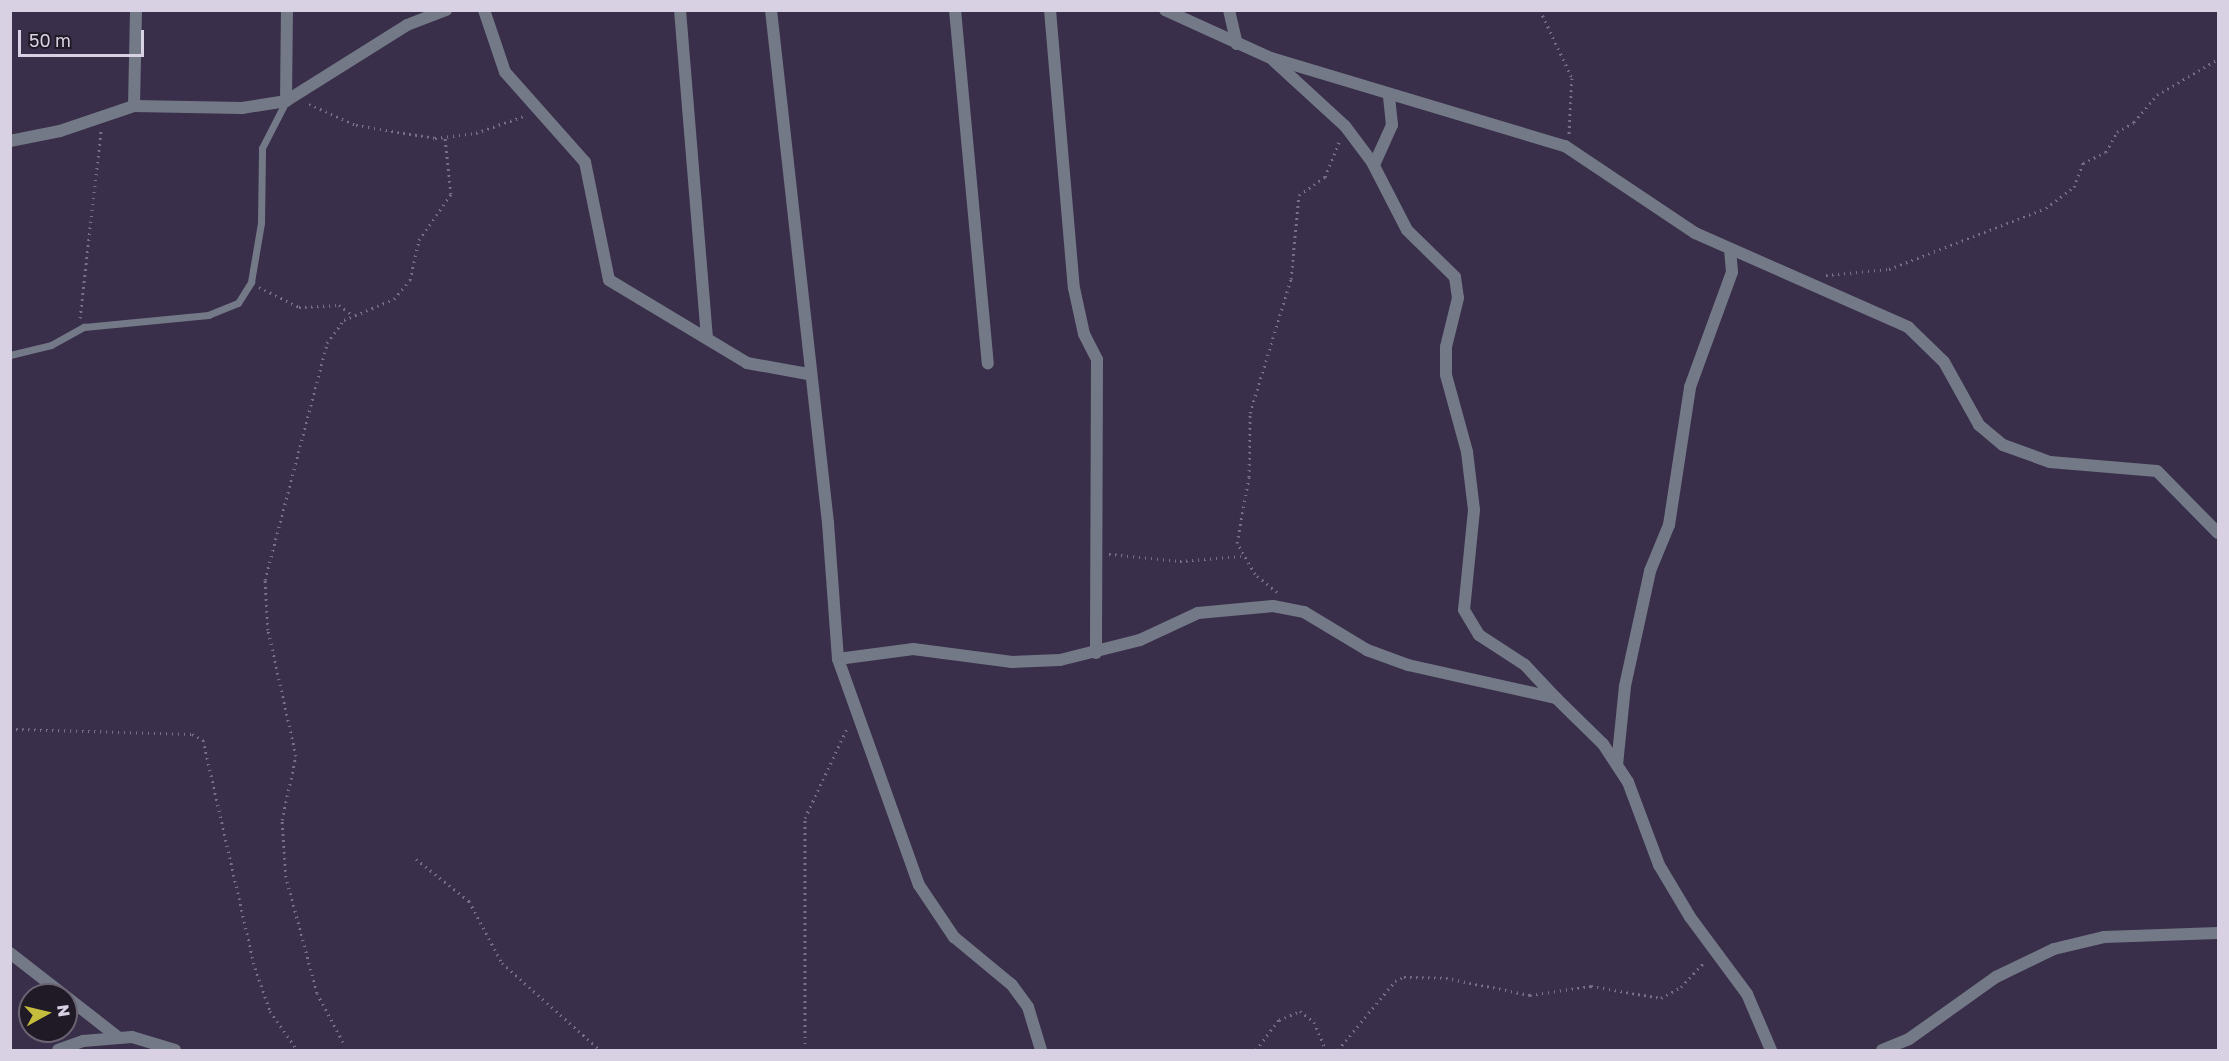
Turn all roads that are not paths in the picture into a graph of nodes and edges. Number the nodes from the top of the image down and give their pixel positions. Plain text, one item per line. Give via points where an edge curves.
1 (136, 10) edge
2 (287, 10) edge
3 (446, 10) edge
4 (484, 10) edge
5 (680, 10) edge
6 (771, 10) edge
7 (956, 10) edge
8 (1050, 10) edge
9 (1164, 10) edge
10 (1229, 10) edge
11 (1237, 44) junction
12 (1271, 58) junction
13 (1389, 95) junction
14 (290, 99) junction
15 (134, 106) junction
16 (10, 141) edge
17 (1374, 165) junction
18 (1730, 250) junction
19 (707, 335) junction
20 (10, 355) edge
21 (988, 363) dead end
22 (808, 374) junction
23 (2218, 533) edge
24 (1096, 653) junction
25 (838, 659) junction
26 (1556, 698) junction
27 (1617, 765) junction
28 (2218, 933) edge
29 (10, 953) edge
30 (118, 1037) junction
31 (58, 1050) edge
32 (175, 1050) edge
33 (1041, 1050) edge
34 (1770, 1050) edge
35 (1882, 1050) edge

1 - 15 street
2 - 14 street
3 - 14 street via 407,25
4 - 19 street via 505,72 585,162 609,280
5 - 19 street
6 - 22 street
7 - 21 street
8 - 24 street via 1074,288 1084,334 1097,360
9 - 11 street
10 - 11 street
11 - 12 street
12 - 13 street
12 - 17 street via 1345,126
13 - 17 street via 1392,125
13 - 18 street via 1567,147 1611,172 1665,215
14 - 15 street via 242,108
14 - 20 lane via 262,148 261,223 251,282 238,303 208,315 79,329 51,345
15 - 16 street
17 - 26 street via 1407,230 1452,271 1458,284 1445,360 1473,481 1464,597 1468,621 1479,635 1525,665
18 - 23 street via 1908,327 1944,362 1979,425 2003,445 2050,462 2157,471
18 - 27 street via 1732,272 1690,387 1669,525 1650,571 1625,686
19 - 22 street via 747,363
22 - 25 street via 828,523
24 - 25 street via 1012,662 913,649
24 - 26 street via 1198,614 1273,606 1298,610 1367,650 1408,666
25 - 33 street via 919,885 954,937 1012,985 1028,1007
26 - 27 street
27 - 34 street via 1659,865 1747,994
28 - 35 street via 2104,937 2054,948 1996,977 1910,1039
29 - 30 street
30 - 31 street via 83,1041
30 - 32 street

